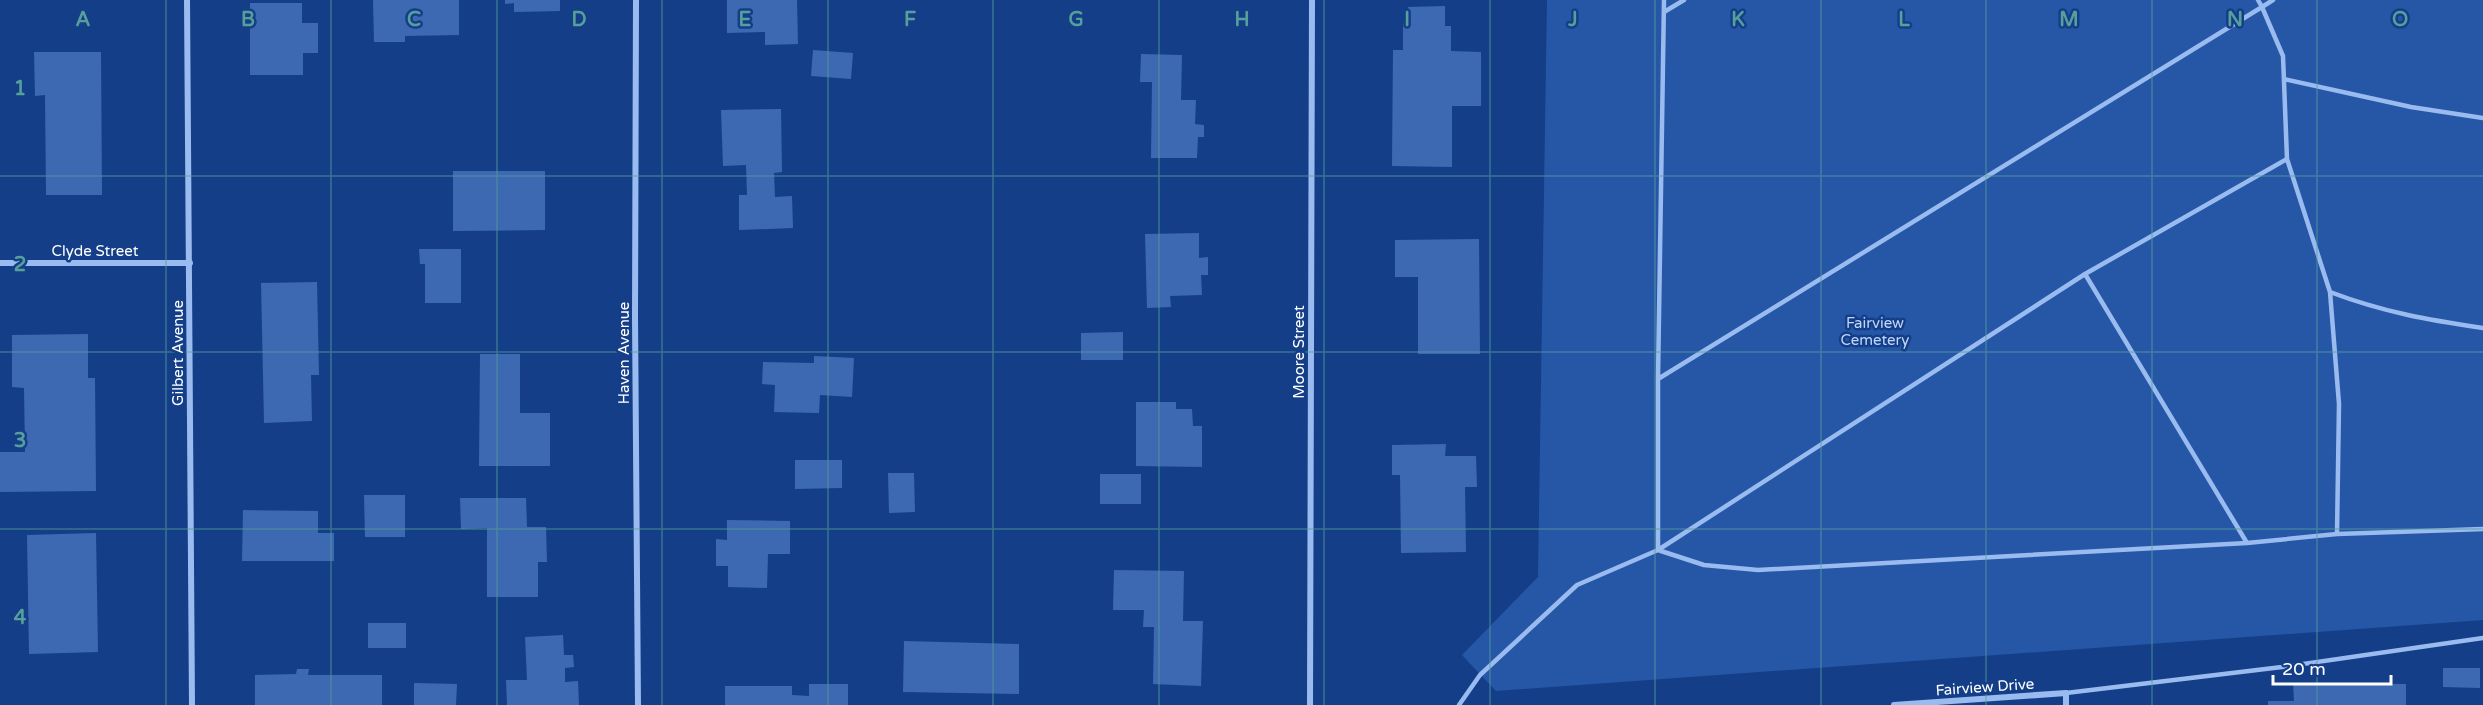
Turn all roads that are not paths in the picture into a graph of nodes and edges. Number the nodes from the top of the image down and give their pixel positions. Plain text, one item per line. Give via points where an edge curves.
1 (187, 0) edge
2 (636, 0) edge
3 (1312, 0) edge
4 (1664, 0) edge
5 (1684, 0) edge
6 (2258, 0) edge
7 (2273, 0) edge
8 (2262, 7) junction
9 (1664, 12) junction
10 (2284, 79) junction
11 (2483, 118) edge
12 (2287, 159) junction
13 (0, 263) edge
14 (190, 263) junction
15 (2085, 274) junction
16 (2330, 292) junction
17 (2483, 328) edge
18 (1658, 379) junction
19 (2483, 529) edge
20 (2337, 534) junction
21 (2247, 543) junction
22 (1658, 550) junction
23 (2483, 638) edge
24 (2066, 693) junction
25 (192, 705) edge
26 (638, 705) edge
27 (1310, 705) edge
28 (1459, 705) edge
29 (1894, 705) edge
30 (2066, 705) edge

1 - 14 street, Gilbert Avenue
2 - 26 street, Haven Avenue
3 - 27 street, Moore Street
4 - 9 lane
5 - 9 lane
6 - 8 lane
7 - 8 lane
8 - 10 lane via 2283,56
8 - 18 lane
9 - 18 lane
10 - 11 lane via 2411,107
10 - 12 lane
12 - 15 lane
12 - 16 lane
13 - 14 street, Clyde Street
14 - 25 street, Gilbert Avenue
15 - 21 lane
15 - 22 lane
16 - 17 lane via 2370,308
16 - 20 lane via 2339,404
18 - 22 lane
19 - 20 lane
20 - 21 lane
21 - 22 lane via 1758,570 1704,565
22 - 28 lane via 1577,585 1480,675
23 - 24 lane
24 - 29 street, Fairview Drive
24 - 30 street

